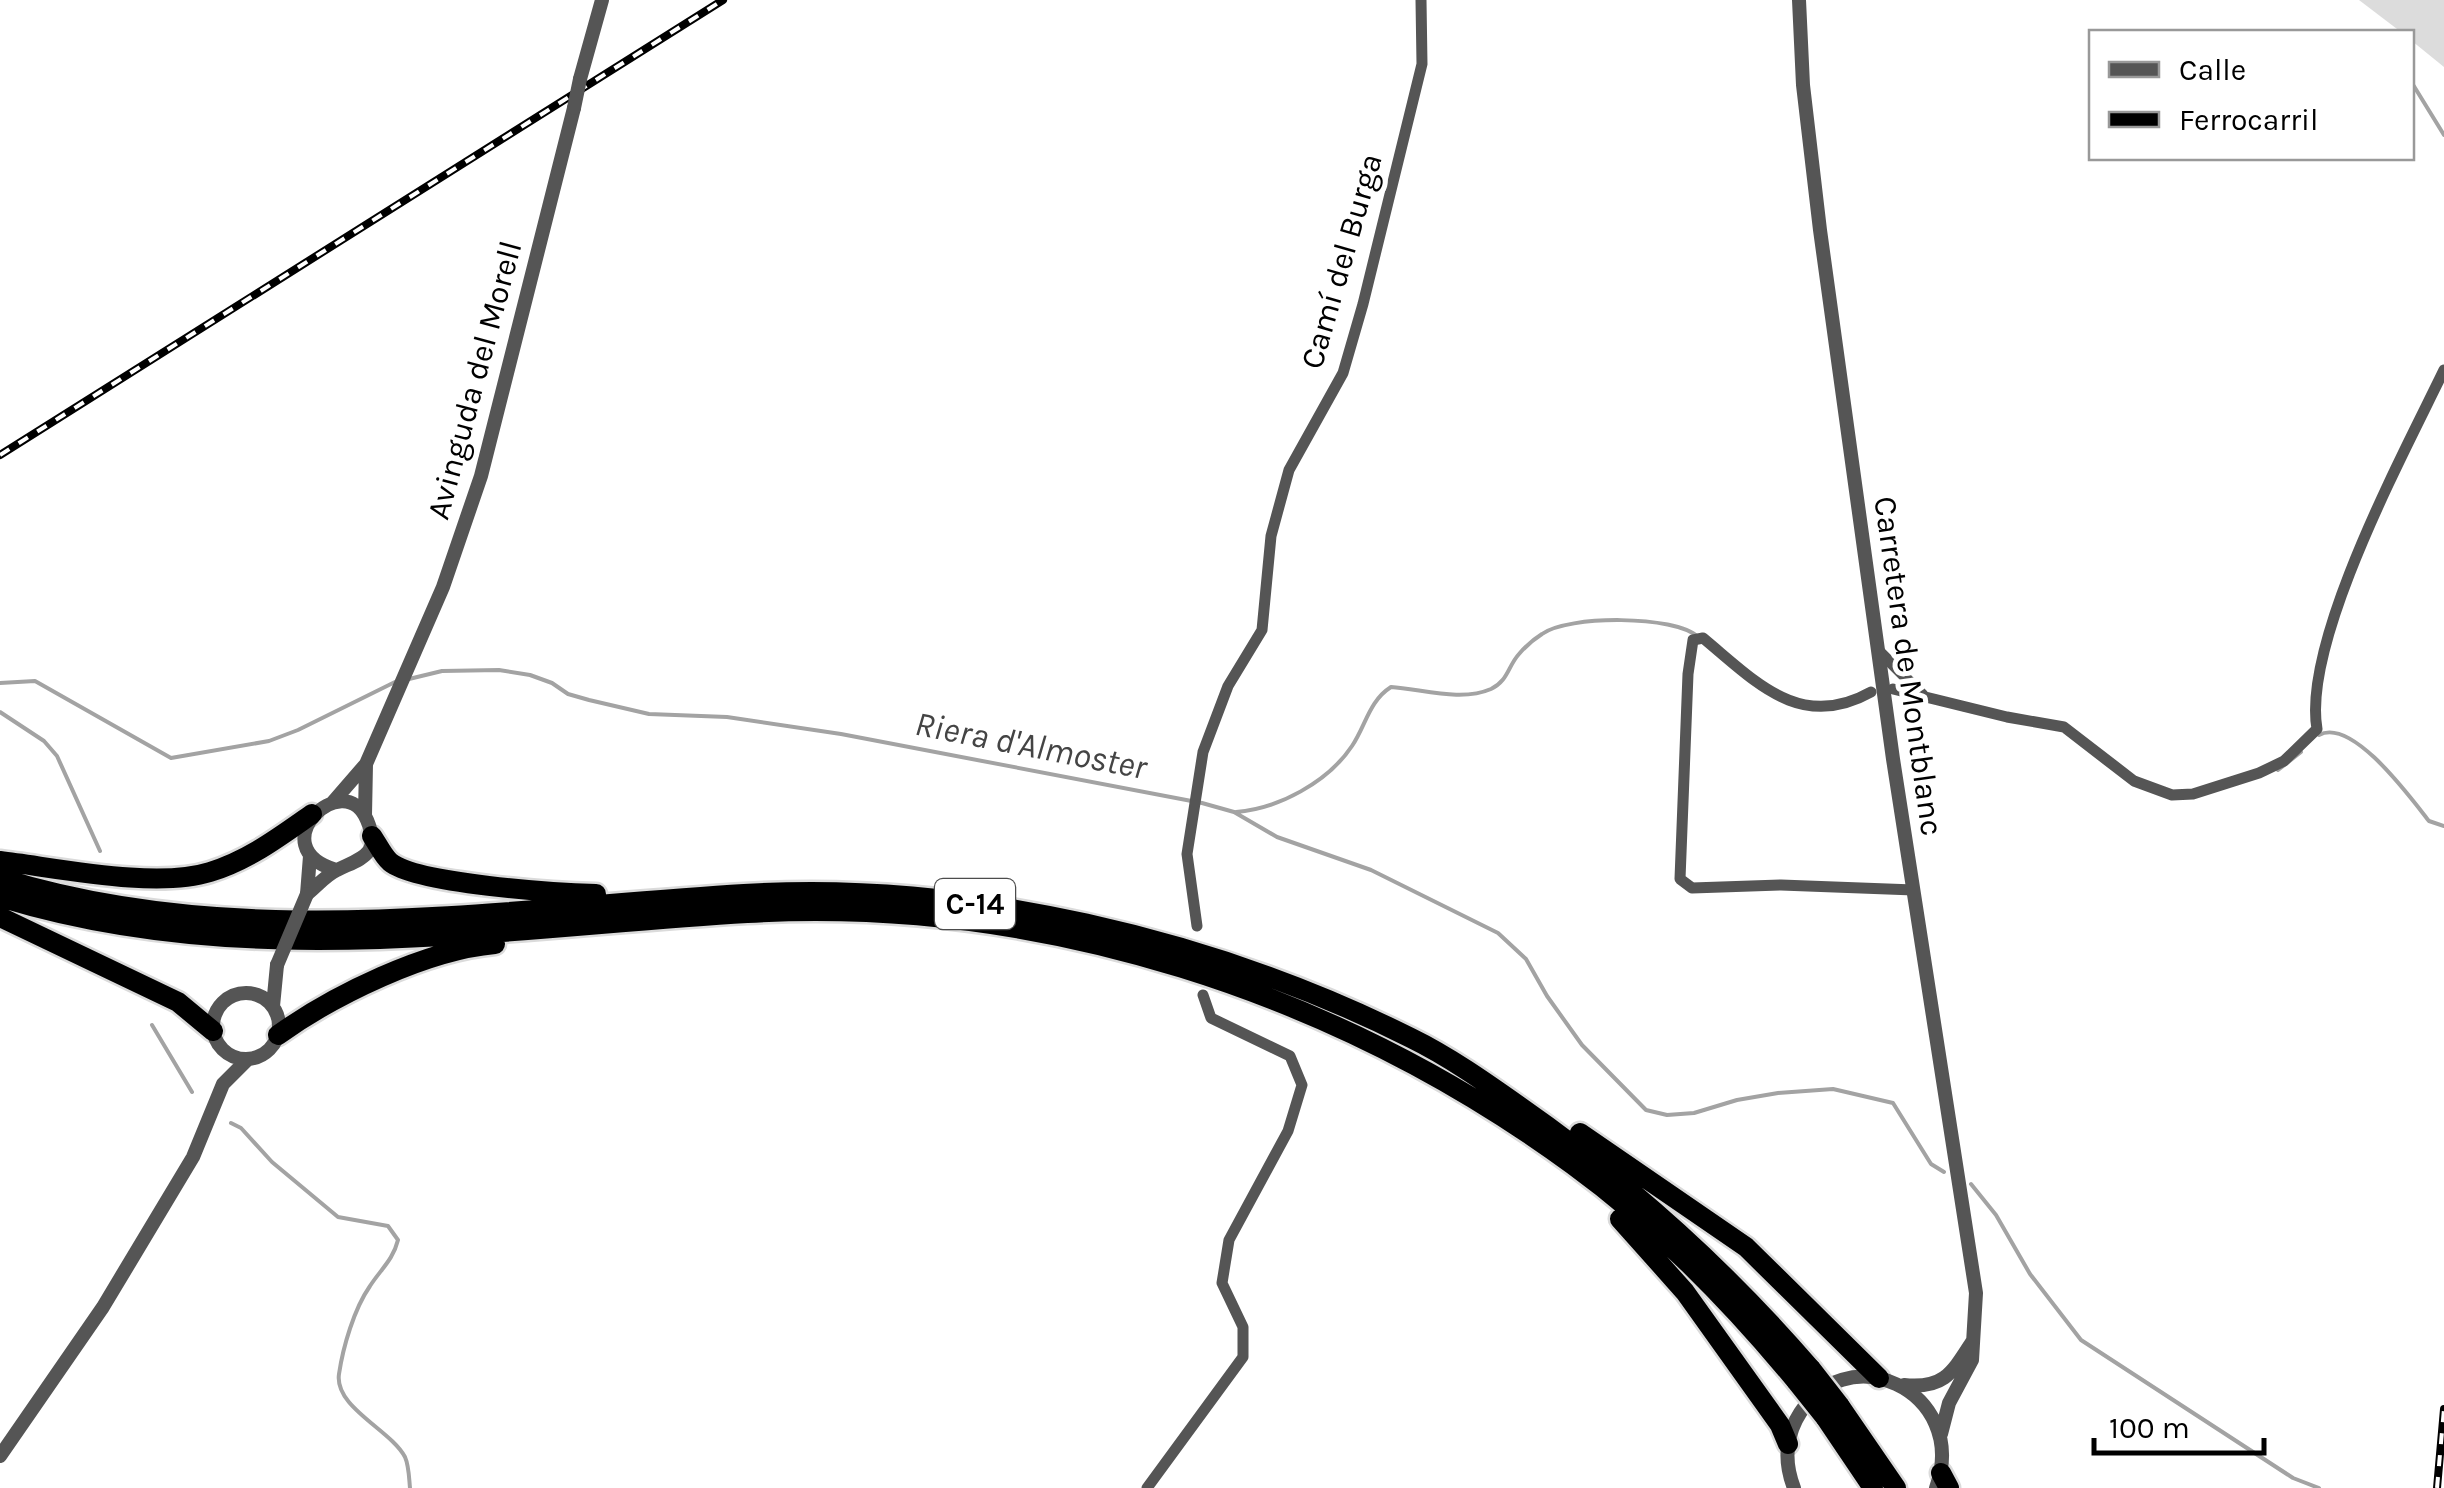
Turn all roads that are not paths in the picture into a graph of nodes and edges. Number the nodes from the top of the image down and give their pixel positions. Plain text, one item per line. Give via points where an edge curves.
1 (602, 0) edge
2 (1799, 0) edge
3 (1420, 2) edge
4 (2444, 370) edge
5 (1878, 651) junction
6 (1894, 689) dead end
7 (1871, 692) dead end
8 (1926, 698) junction
9 (366, 764) junction
10 (334, 802) junction
11 (312, 814) junction
12 (365, 814) junction
13 (372, 836) junction
14 (310, 856) junction
15 (0, 861) edge
16 (336, 870) junction
17 (0, 878) edge
18 (1914, 890) junction
19 (307, 894) junction
20 (0, 897) edge
21 (872, 904) junction
22 (0, 916) edge
23 (1197, 926) dead end
24 (277, 965) junction
25 (249, 993) junction
26 (1203, 994) dead end
27 (273, 1006) junction
28 (278, 1035) junction
29 (1413, 1038) junction
30 (216, 1039) junction
31 (1388, 1050) junction
32 (248, 1059) junction
33 (223, 1084) junction
34 (1975, 1338) junction
35 (1804, 1375) junction
36 (1879, 1378) junction
37 (1900, 1385) junction
38 (1832, 1411) junction
39 (1941, 1434) junction
40 (1788, 1444) junction
41 (0, 1456) edge
42 (1942, 1483) edge
43 (1147, 1488) edge
44 (1794, 1488) edge
45 (1874, 1488) edge
46 (1896, 1488) edge

1 - 9 street, Avinguda del Morell, bridge via 481,476 443,588
2 - 5 street, Carretera de Montblanc via 1820,230
3 - 23 street, Camí del Burga via 1422,64 1363,304 1343,372 1290,470 1271,536 1262,630 1228,686 1203,752 1186,854
4 - 8 street via 2341,596 2317,681 2317,730 2284,761 2244,779 2172,794 2134,781 2064,727
5 - 8 street
5 - 18 street, Carretera de Montblanc
6 - 8 street
7 - 18 street via 1836,707 1796,704 1756,683 1703,638 1693,640 1680,879 1692,888
9 - 10 street, Avinguda del Morell
9 - 12 street, Avinguda del Morell
10 - 11 street
10 - 12 street
11 - 14 street via 304,834
11 - 15 highway via 256,854 207,873 151,878
12 - 13 street
13 - 16 street via 357,864
13 - 21 highway via 390,862 413,871 541,893 748,884
14 - 16 street
14 - 19 street
16 - 19 street
17 - 21 highway, C-14 via 128,907 240,920 510,913 749,893
18 - 34 street, Carretera de Montblanc via 1973,1266
19 - 24 street, bridge
20 - 21 highway, C-14 via 146,929 340,942
21 - 28 highway via 483,945 403,967
21 - 29 highway, C-14 via 989,905 1104,926 1292,987
21 - 31 highway, C-14 via 1100,944 1304,1012
22 - 30 highway via 178,1002
24 - 25 street
24 - 27 street
25 - 27 street
25 - 30 street via 222,1003 212,1021
26 - 43 street via 1211,1018 1290,1056 1302,1086 1288,1131 1229,1240 1222,1283 1243,1327 1243,1356
27 - 28 street
28 - 32 street via 267,1052
29 - 35 highway, C-14 via 1492,1087 1678,1229 1732,1282
29 - 36 highway via 1496,1078 1746,1247
30 - 32 street via 232,1056
30 - 33 street
31 - 35 highway, C-14 via 1574,1166 1664,1241
31 - 40 highway via 1570,1175 1626,1224 1685,1292
32 - 33 street
33 - 41 street via 193,1157 104,1307
34 - 37 street via 1949,1376 1926,1387
34 - 39 street
35 - 38 highway, C-14, bridge
36 - 37 street
36 - 40 street via 1827,1387 1801,1411
37 - 39 street via 1926,1405
38 - 45 highway, C-14
38 - 46 highway, C-14
39 - 42 street
40 - 44 street

